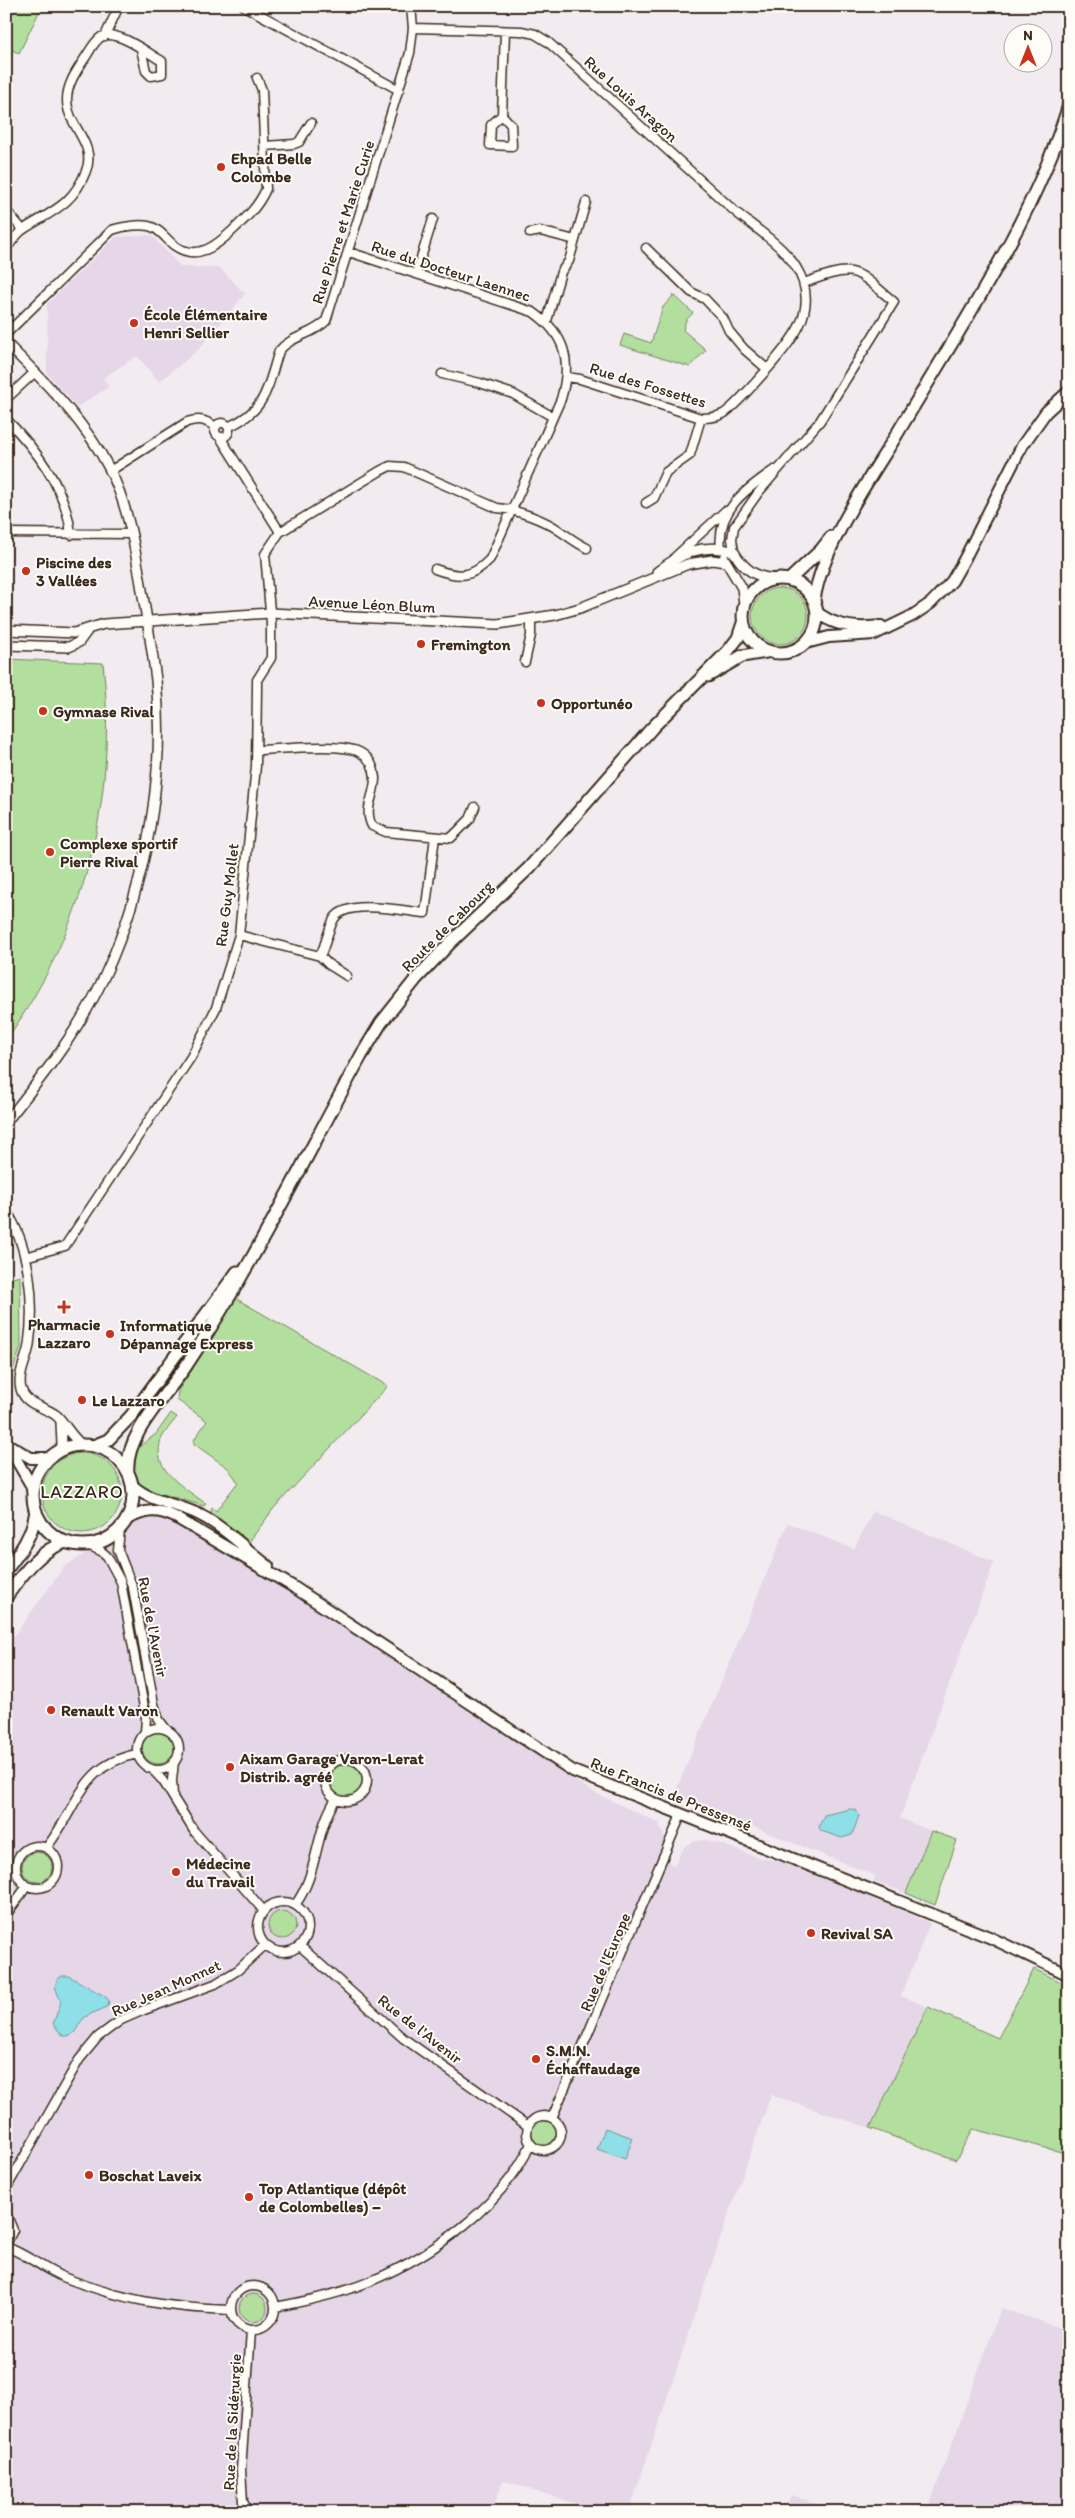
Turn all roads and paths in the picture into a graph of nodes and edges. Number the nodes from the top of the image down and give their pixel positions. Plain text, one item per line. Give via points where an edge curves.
1 (119, 6) edge
2 (244, 6) edge
3 (411, 6) edge
4 (413, 28) junction
5 (505, 30) junction
6 (105, 36) junction
7 (141, 49) dead end
8 (257, 78) dead end
9 (399, 90) junction
10 (1069, 105) edge
11 (502, 114) dead end
12 (311, 123) dead end
13 (264, 146) junction
14 (586, 202) dead end
15 (6, 210) edge
16 (434, 219) dead end
17 (22, 230) junction
18 (530, 233) dead end
19 (575, 240) junction
20 (646, 248) dead end
21 (6, 249) edge
22 (349, 252) junction
23 (798, 269) joint
24 (416, 274) junction
25 (804, 283) junction
26 (547, 321) junction
27 (6, 334) edge
28 (6, 344) edge
29 (767, 369) junction
30 (35, 372) junction
31 (442, 374) dead end
32 (567, 378) junction
33 (1069, 391) edge
34 (6, 399) edge
35 (553, 416) junction
36 (701, 418) junction
37 (6, 419) edge
38 (216, 426) junction
39 (228, 427) junction
40 (220, 437) junction
41 (782, 464) junction
42 (110, 470) junction
43 (646, 503) dead end
44 (728, 508) junction
45 (512, 509) junction
46 (848, 514) junction
47 (6, 532) edge
48 (280, 532) junction
49 (131, 534) junction
50 (71, 535) junction
51 (586, 548) dead end
52 (721, 549) junction
53 (734, 552) junction
54 (670, 562) junction
55 (726, 562) junction
56 (435, 569) dead end
57 (649, 578) junction
58 (775, 579) junction
59 (788, 580) junction
60 (814, 600) junction
61 (744, 604) junction
62 (270, 613) junction
63 (818, 613) junction
64 (532, 620) junction
65 (147, 621) junction
66 (743, 623) junction
67 (894, 625) junction
68 (6, 630) edge
69 (87, 631) junction
70 (806, 643) junction
71 (6, 645) edge
72 (770, 652) junction
73 (535, 658) dead end
74 (701, 680) junction
75 (257, 750) junction
76 (476, 807) dead end
77 (435, 837) junction
78 (239, 935) junction
79 (320, 956) junction
80 (347, 976) dead end
81 (6, 1122) edge
82 (6, 1211) edge
83 (266, 1232) junction
84 (25, 1257) junction
85 (61, 1422) junction
86 (7, 1443) edge
87 (88, 1446) junction
88 (60, 1451) junction
89 (50, 1458) junction
90 (128, 1473) junction
91 (133, 1486) junction
92 (34, 1494) junction
93 (36, 1511) junction
94 (127, 1519) junction
95 (120, 1529) junction
96 (66, 1542) junction
97 (88, 1544) junction
98 (6, 1570) edge
99 (292, 1586) junction
100 (6, 1597) edge
101 (166, 1729) junction
102 (145, 1732) junction
103 (137, 1754) junction
104 (174, 1762) junction
105 (152, 1769) junction
106 (174, 1799) junction
107 (336, 1799) junction
108 (681, 1815) junction
109 (46, 1848) junction
110 (27, 1886) junction
111 (295, 1905) junction
112 (263, 1910) junction
113 (6, 1915) edge
114 (265, 1945) junction
115 (300, 1946) junction
116 (1069, 1975) edge
117 (552, 2118) junction
118 (528, 2126) junction
119 (531, 2144) junction
120 (6, 2190) edge
121 (6, 2213) edge
122 (6, 2246) edge
123 (275, 2307) junction
124 (230, 2310) junction
125 (250, 2331) junction
126 (249, 2512) edge

1 - 6 street
2 - 9 street
3 - 4 street, Rue Pierre et Marie Curie
4 - 5 street, Rue Louis Aragon
4 - 9 street, Rue Pierre et Marie Curie via 410,53
5 - 11 street
5 - 23 street, Rue Louis Aragon via 535,34 548,42 732,210 785,253
6 - 7 street via 123,38
6 - 17 street via 89,51 70,82 67,99 69,115 87,146 90,161 86,173 76,190 57,210
8 - 13 street via 262,90
9 - 22 street, Rue Pierre et Marie Curie
10 - 46 main road via 1031,198 998,262
12 - 13 street via 294,144
13 - 27 street via 266,189 260,202 214,248 186,251 149,226 112,230
14 - 19 street
15 - 17 street
16 - 24 street
17 - 21 street
18 - 19 street via 540,231
19 - 26 street via 569,261 560,272
20 - 29 street via 690,292 705,299 723,318 744,349
22 - 24 street, Rue du Docteur Laennec
22 - 39 street, Rue Pierre et Marie Curie via 326,321 320,328 284,344 259,407 241,422
23 - 25 street, Rue des Fossettes
24 - 26 street, Rue du Docteur Laennec via 533,312
25 - 29 street, Rue des Fossettes via 804,314 800,326 794,338
25 - 41 street via 838,271 853,271 894,302 820,422
26 - 32 street, Rue du Docteur Laennec via 560,337
28 - 30 street
29 - 36 street, Rue des Fossettes via 725,413
30 - 34 street
30 - 42 street via 68,407
31 - 35 street via 480,382 513,394
32 - 35 street, Rue du Docteur Laennec
32 - 36 street, Rue des Fossettes via 580,379
33 - 67 main road via 1046,412 1022,446 952,580 931,603
35 - 45 street, Rue du Docteur Laennec
36 - 43 street via 690,455 666,472 654,498
37 - 50 street via 31,445 49,474 67,507
38 - 39 street via 223,423
38 - 40 street
38 - 42 street via 205,420 187,422
39 - 40 street via 228,434
40 - 48 street
41 - 44 street
41 - 53 street via 734,526
42 - 49 street
44 - 52 street via 720,534
44 - 54 street
45 - 48 street via 497,508 404,467 390,466
45 - 51 street via 558,530
45 - 56 street, Rue du Docteur Laennec via 490,559 479,571 451,575
46 - 59 main road via 821,550
46 - 60 main road via 817,578
47 - 50 street
48 - 62 street, Rue Guy Mollet via 265,554
49 - 50 street
49 - 65 street
52 - 53 street, Avenue Léon Blum
52 - 54 street, Avenue Léon Blum via 705,547
52 - 55 street
53 - 58 street via 742,565 758,576
54 - 57 street, Avenue Léon Blum
55 - 57 street, Avenue Léon Blum via 699,561
55 - 61 street via 742,588
57 - 64 street, Avenue Léon Blum via 580,608
58 - 59 main road
58 - 61 main road via 757,587
59 - 60 main road via 806,589
60 - 63 main road
61 - 66 main road
62 - 64 street, Avenue Léon Blum via 498,624
62 - 65 street, Avenue Léon Blum
62 - 75 street, Rue Guy Mollet via 270,658 256,687
63 - 67 main road via 832,622 852,627
63 - 70 main road via 816,628
64 - 73 street via 526,659
65 - 69 street, Avenue Léon Blum via 104,624
65 - 81 street via 156,682 157,730 156,777 142,869 126,922 104,976 48,1070
66 - 72 main road via 755,644
66 - 74 main road via 734,645
67 - 70 main road via 875,634 829,637
68 - 69 street, Avenue Léon Blum
69 - 71 street, Avenue Léon Blum via 79,642 69,647
70 - 72 main road via 788,653
72 - 74 main road via 742,656
74 - 83 main road, Route de Cabourg via 652,728 529,868 429,964 381,1022
75 - 77 street via 326,748 356,751 371,762 375,779 367,817 372,826 386,832
75 - 78 street, Rue Guy Mollet
76 - 77 street via 470,819 451,838
77 - 79 street via 424,914 362,907 343,910 334,919
78 - 79 street
78 - 84 street, Rue Guy Mollet via 216,1008 191,1057 138,1137 65,1246
79 - 80 street
82 - 84 street
83 - 87 main road via 131,1416 108,1440
83 - 90 main road via 231,1296 132,1443
84 - 85 street via 32,1303 21,1390 30,1402 51,1412
85 - 87 street
85 - 88 street
86 - 89 main road via 31,1458
86 - 92 main road
87 - 88 main road
87 - 90 main road via 114,1455
88 - 89 main road
89 - 92 main road via 38,1474
90 - 91 main road
91 - 94 main road
91 - 99 main road via 145,1496 184,1508 211,1521
92 - 93 main road
93 - 96 main road via 48,1530
93 - 98 main road via 35,1523 24,1548
94 - 95 main road
94 - 99 main road via 151,1510 164,1512
95 - 97 main road via 109,1538
95 - 101 street, Rue de l'Avenir via 118,1550 133,1588 154,1704
96 - 97 main road
96 - 100 main road via 37,1558
97 - 102 street, Rue de l'Avenir via 107,1556 121,1582 146,1718
99 - 108 main road, Rue Francis de Pressensé via 551,1759 603,1785
101 - 102 street via 155,1728
101 - 104 street via 178,1744
102 - 103 street via 139,1738
103 - 105 street via 143,1764
103 - 109 street via 114,1760 92,1776 56,1837
104 - 105 street via 167,1767
104 - 106 street
105 - 106 street
106 - 112 street via 194,1830
107 - 107 street via 350,1802 362,1795 368,1782 360,1763 341,1759 330,1766 325,1784
107 - 111 street via 324,1819 309,1882
108 - 116 main road, Rue Francis de Pressensé via 989,1937
108 - 117 street, Rue de l'Europe
109 - 110 street via 29,1848 20,1855 18,1875
109 - 110 street via 56,1858 56,1877 40,1888
110 - 113 street
111 - 112 street via 278,1902
111 - 115 street via 306,1916 308,1925 308,1934
112 - 114 street via 258,1931
114 - 115 street via 282,1952
114 - 120 street, Rue Jean Monnet via 238,1970 214,1984 121,2020 98,2036 79,2060
115 - 118 street, Rue de l'Avenir via 403,2038
117 - 118 street via 538,2117
117 - 119 street via 561,2130 558,2144 544,2150
118 - 119 street
119 - 123 street via 520,2166 496,2193 470,2219 430,2249 371,2281 331,2295
121 - 122 street via 13,2230
122 - 124 street via 61,2276 126,2299 177,2308
123 - 124 street via 270,2294 250,2286 234,2297
123 - 125 street via 274,2315 265,2327
124 - 125 street via 235,2322
125 - 126 street, Rue de la Sidérurgie via 241,2470 243,2502

